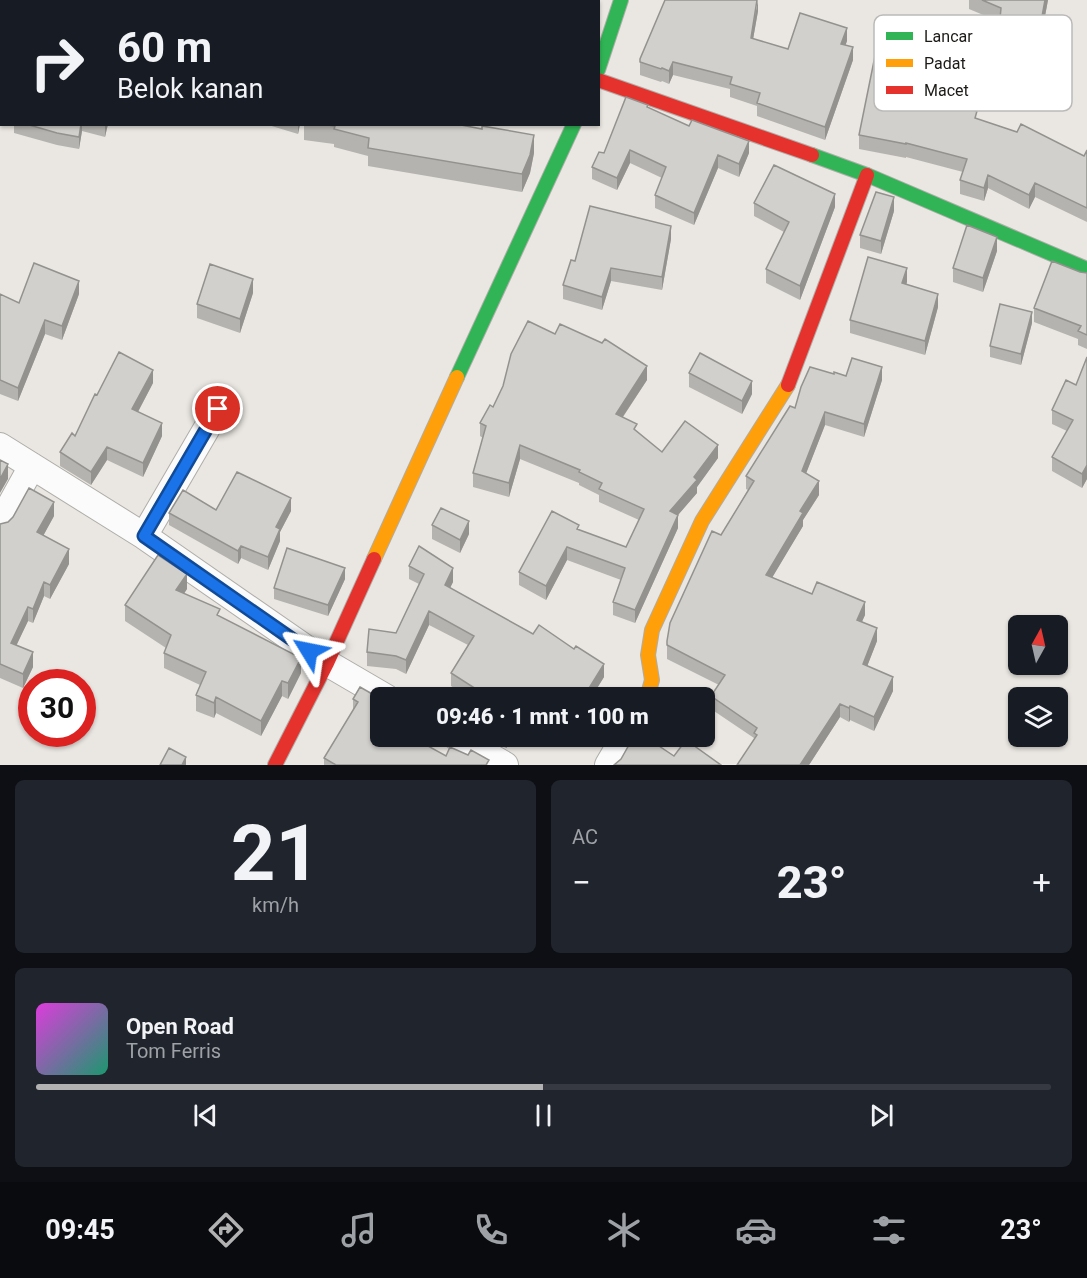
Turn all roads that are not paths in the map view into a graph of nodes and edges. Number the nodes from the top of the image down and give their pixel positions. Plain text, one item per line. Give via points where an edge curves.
1 (621, 0) edge
2 (600, 64) edge
3 (600, 81) edge
4 (573, 126) edge
5 (867, 175) junction
6 (1087, 269) edge
7 (218, 409) dead end
8 (0, 446) edge
9 (32, 466) junction
10 (0, 524) edge
11 (144, 536) junction
12 (327, 663) junction
13 (651, 687) edge
14 (370, 688) edge
15 (474, 747) edge
16 (619, 747) edge
17 (275, 765) edge
18 (505, 765) edge
19 (608, 765) edge

1 - 2 street
3 - 5 street
4 - 12 street
5 - 6 street
5 - 13 street via 789,384 702,521 652,630 648,644
7 - 11 street
8 - 9 street
9 - 10 street
9 - 11 street
11 - 12 street
12 - 14 street
12 - 17 street
15 - 18 street
16 - 19 street

